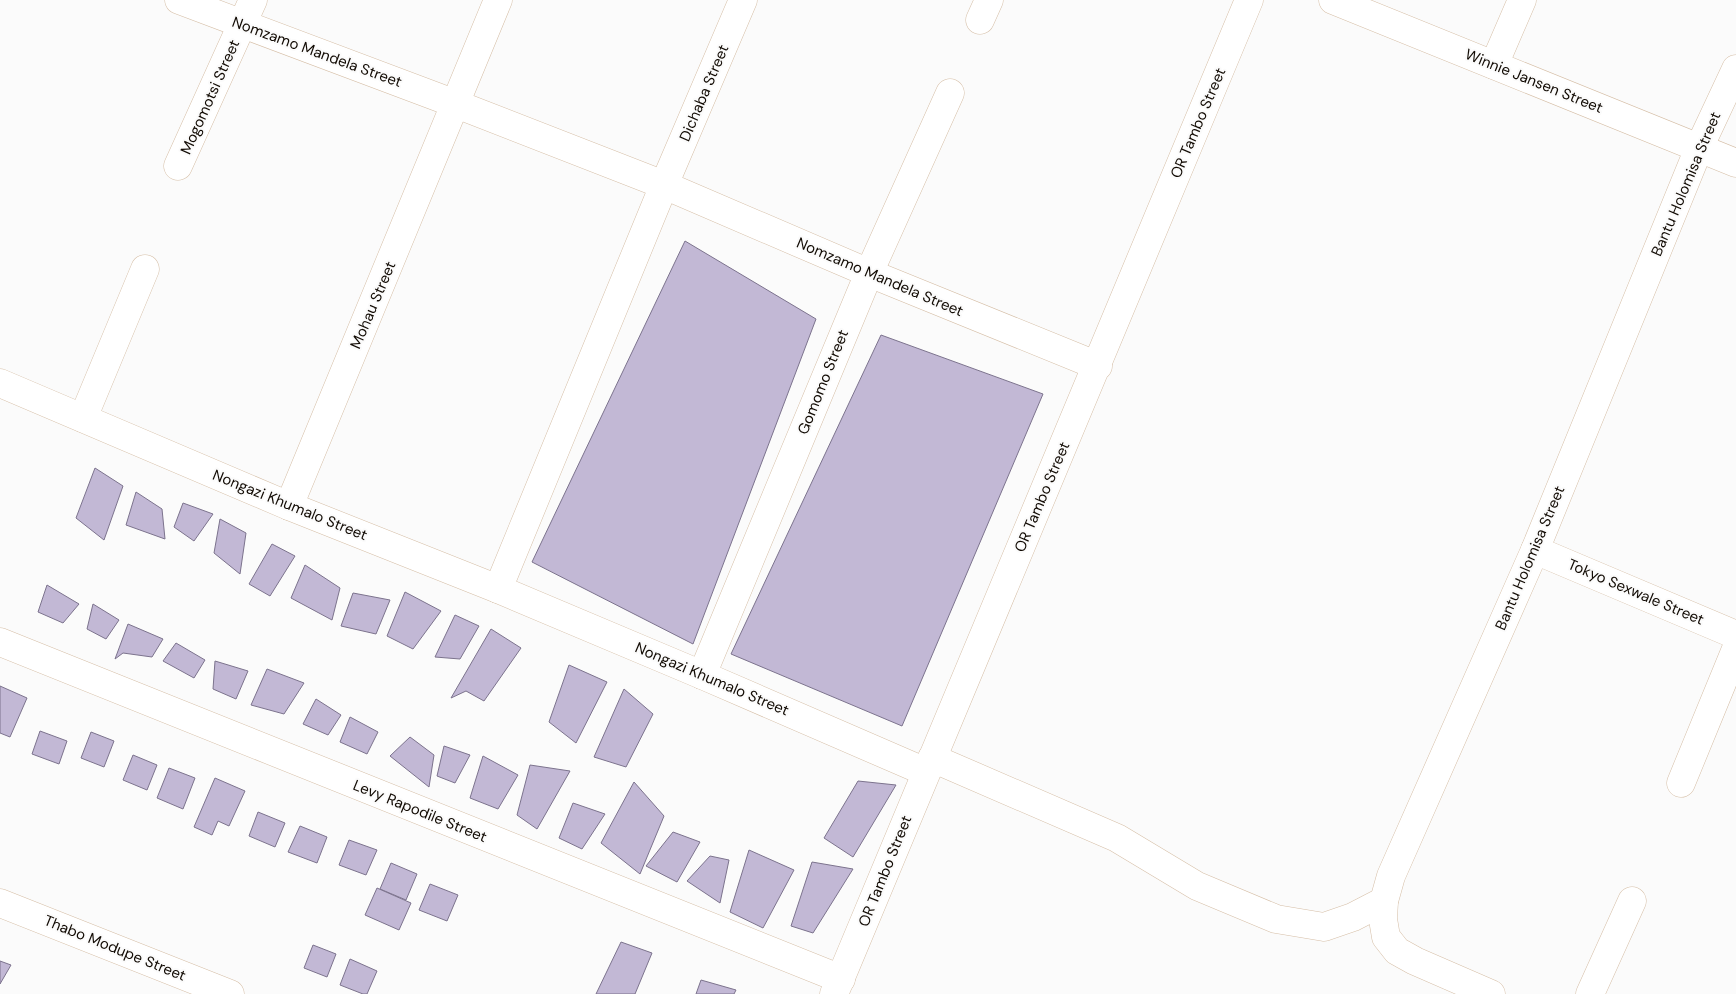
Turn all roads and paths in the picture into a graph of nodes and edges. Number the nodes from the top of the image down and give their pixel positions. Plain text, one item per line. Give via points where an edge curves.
1 (179, 0) edge
2 (498, 0) edge
3 (743, 0) edge
4 (1249, 0) edge
5 (1333, 0) edge
6 (1522, 0) edge
7 (248, 12) edge
8 (1494, 65) junction
9 (1736, 69) edge
10 (950, 93) dead end
11 (456, 104) junction
12 (1699, 148) junction
13 (1736, 163) edge
14 (178, 166) dead end
15 (664, 185) junction
16 (145, 270) dead end
17 (869, 273) junction
18 (1098, 366) junction
19 (0, 383) edge
20 (83, 418) junction
21 (289, 506) junction
22 (1535, 550) junction
23 (498, 589) junction
24 (1736, 635) edge
25 (0, 642) edge
26 (1736, 649) edge
27 (702, 675) junction
28 (929, 765) junction
29 (1681, 783) dead end
30 (1384, 901) junction
31 (1632, 901) dead end
32 (0, 903) edge
33 (837, 987) edge
34 (230, 994) edge
35 (1491, 994) edge
36 (1590, 994) edge

1 - 7 street, Nomzamo Mandela Street
2 - 11 street
3 - 15 street, Dichaba Street
4 - 18 street, OR Tambo Street
5 - 8 street, Winnie Jansen Street
6 - 8 street
7 - 11 street, Nomzamo Mandela Street
7 - 14 street, Mogomotsi Street
8 - 12 street, Winnie Jansen Street
9 - 12 street, Bantu Holomisa Street
10 - 17 street, Gomomo Street
11 - 15 street, Nomzamo Mandela Street
11 - 21 street, Mohau Street
12 - 13 street, Winnie Jansen Street
12 - 22 street, Bantu Holomisa Street
15 - 17 street, Nomzamo Mandela Street
15 - 23 street
16 - 20 street
17 - 18 street, Nomzamo Mandela Street
17 - 27 street, Gomomo Street
18 - 28 street, OR Tambo Street
19 - 20 street, Nongazi Khumalo Street
20 - 21 street, Nongazi Khumalo Street
21 - 23 street, Nongazi Khumalo Street
22 - 24 street, Tokyo Sexwale Street
22 - 30 street, Bantu Holomisa Street via 1392,876
23 - 27 street, Nongazi Khumalo Street
25 - 33 street, Levy Rapodile Street
26 - 29 street
27 - 28 street, Nongazi Khumalo Street
28 - 30 street, Nongazi Khumalo Street via 1117,838 1197,886 1276,919 1324,927
28 - 33 street, OR Tambo Street
30 - 35 street, Bantu Holomisa Street via 1386,937 1396,950
31 - 36 street
32 - 34 street, Thabo Modupe Street

